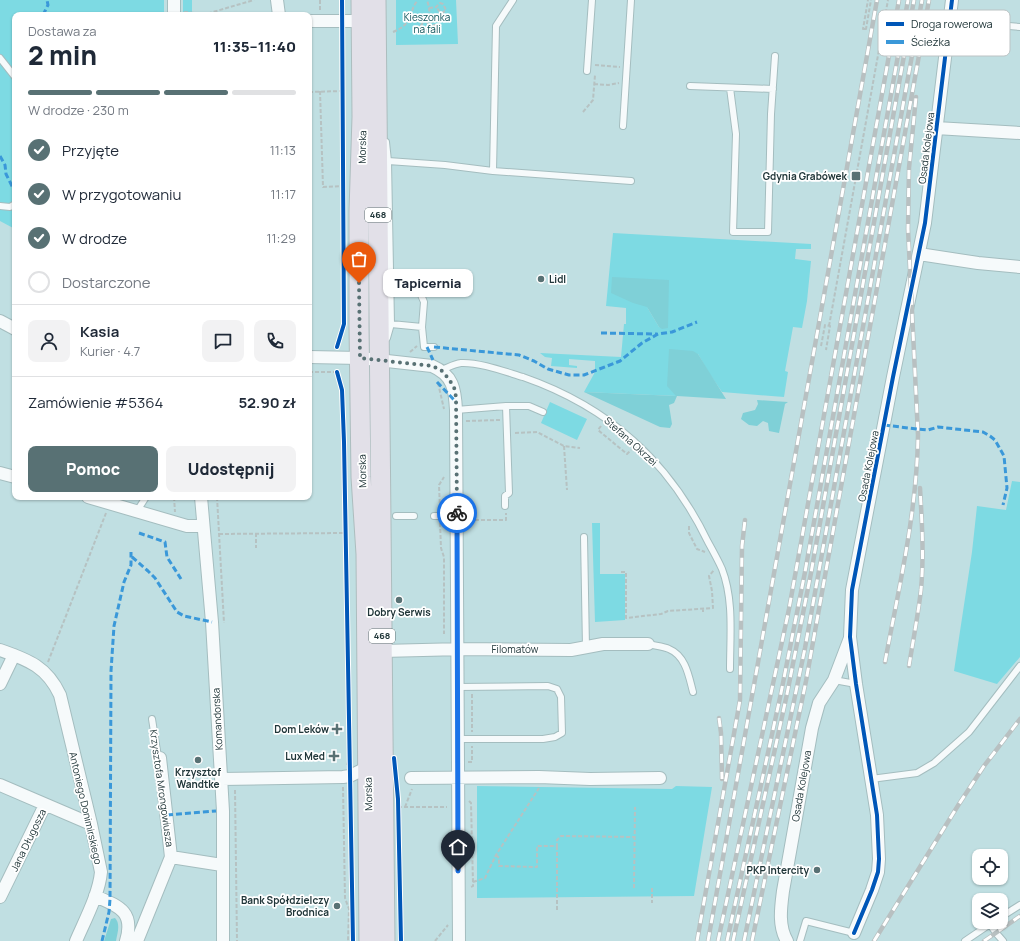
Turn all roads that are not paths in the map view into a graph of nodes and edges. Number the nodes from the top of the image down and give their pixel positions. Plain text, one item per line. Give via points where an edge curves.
1 (174, 0) edge
2 (277, 0) edge
3 (361, 0) edge
4 (376, 0) edge
5 (513, 0) edge
6 (592, 0) edge
7 (630, 0) edge
8 (952, 0) edge
9 (950, 10) edge
10 (174, 12) edge
11 (279, 12) edge
12 (312, 21) edge
13 (362, 21) junction
14 (1010, 26) edge
15 (1020, 27) edge
16 (775, 56) dead end
17 (945, 56) edge
18 (0, 58) edge
19 (377, 70) junction
20 (587, 71) dead end
21 (12, 73) edge
22 (690, 86) dead end
23 (730, 88) junction
24 (773, 89) junction
25 (384, 114) dead end
26 (623, 126) dead end
27 (936, 128) junction
28 (1020, 132) edge
29 (386, 137) dead end
30 (388, 161) junction
31 (493, 171) junction
32 (631, 181) dead end
33 (0, 206) edge
34 (12, 206) edge
35 (919, 254) junction
36 (1020, 267) edge
37 (390, 274) junction
38 (0, 321) edge
39 (391, 324) junction
40 (12, 327) edge
41 (422, 327) junction
42 (434, 348) dead end
43 (312, 357) edge
44 (360, 358) junction
45 (379, 360) junction
46 (439, 374) junction
47 (506, 406) junction
48 (456, 410) junction
49 (542, 412) dead end
50 (0, 473) edge
51 (12, 476) edge
52 (99, 500) edge
53 (144, 500) edge
54 (201, 500) edge
55 (506, 506) road end
56 (137, 511) junction
57 (396, 516) dead end
58 (414, 516) dead end
59 (437, 516) road end
60 (457, 516) junction
61 (203, 526) junction
62 (584, 537) dead end
63 (850, 637) junction
64 (648, 644) joint
65 (586, 648) junction
66 (457, 649) junction
67 (0, 650) edge
68 (382, 650) junction
69 (14, 655) junction
70 (1020, 666) edge
71 (730, 669) dead end
72 (834, 680) junction
73 (0, 684) edge
74 (856, 684) junction
75 (457, 687) junction
76 (693, 692) dead end
77 (152, 719) dead end
78 (457, 739) junction
79 (160, 758) joint
80 (368, 767) junction
81 (411, 778) road end
82 (457, 778) junction
83 (660, 778) dead end
84 (871, 779) junction
85 (221, 780) junction
86 (0, 785) edge
87 (45, 805) junction
88 (91, 824) junction
89 (171, 857) junction
90 (222, 865) junction
91 (0, 896) edge
92 (95, 896) junction
93 (1020, 905) edge
94 (1008, 913) edge
95 (983, 929) edge
96 (994, 929) edge
97 (854, 933) joint
98 (76, 941) edge
99 (126, 941) edge
100 (137, 941) edge
101 (224, 941) edge
102 (370, 941) edge
103 (385, 941) edge
104 (459, 941) edge
105 (787, 941) edge
106 (800, 941) edge
107 (965, 941) edge
108 (1003, 941) edge

1 - 10 street
2 - 11 street
3 - 13 main road, Morska / 468
4 - 19 main road, Morska / 468
5 - 31 lane via 496,26
6 - 20 lane
7 - 26 lane
8 - 9 street, Osada Kolejowa
12 - 13 street
13 - 44 main road, Morska / 468
14 - 15 lane
16 - 24 lane
17 - 27 street, Osada Kolejowa
18 - 21 lane
19 - 25 lane
19 - 45 main road, Morska / 468
22 - 23 lane
23 - 24 lane
23 - 24 lane via 736,134 733,232 768,232
27 - 28 street, Osada Kolejowa
27 - 35 street, Osada Kolejowa
29 - 30 lane
30 - 31 lane
30 - 37 lane
31 - 32 lane
33 - 34 lane
35 - 36 street via 978,264
35 - 63 street, Osada Kolejowa via 852,590
37 - 39 lane
37 - 41 lane via 422,273
38 - 40 street
39 - 41 lane
39 - 45 lane
41 - 42 lane via 424,347
43 - 44 street
44 - 45 street
44 - 80 main road, Morska / 468 via 361,477 366,554
45 - 46 street via 432,366
45 - 68 main road, Morska / 468
46 - 48 street via 448,378 454,387
46 - 71 lane, Stefana Okrzei via 461,363 500,370 562,392 602,415 657,463 689,506 722,570 730,603
47 - 48 lane
47 - 49 lane via 529,406
47 - 55 lane via 509,493 505,496
48 - 60 street
50 - 51 street
52 - 56 street
53 - 56 lane
54 - 61 street, Komandorska
56 - 61 street via 187,526
57 - 58 lane
59 - 60 lane
60 - 66 street
61 - 85 street, Komandorska via 212,622
62 - 65 lane
63 - 72 street, Osada Kolejowa
63 - 74 street, Osada Kolejowa
64 - 65 street, Filomatów via 603,644
64 - 76 lane via 670,649 678,654 687,668
65 - 66 street, Filomatów
66 - 68 street, Filomatów
66 - 75 street
67 - 69 street
68 - 103 main road, Morska / 468
69 - 73 street
69 - 88 street, Antoniego Donimirskiego via 38,666 48,675 60,695
70 - 84 lane via 969,732 934,764 917,773
72 - 74 lane
72 - 105 street, Osada Kolejowa via 819,703 804,769 780,916
74 - 84 street, Osada Kolejowa
75 - 78 street
75 - 78 lane via 548,686 557,689 561,697 562,733 543,739
77 - 79 lane, Krzysztofa Mrongowiusza
78 - 82 street
79 - 89 street, Krzysztofa Mrongowiusza
80 - 85 street via 346,776
80 - 102 main road, Morska / 468
81 - 82 street
82 - 83 street
82 - 104 street
84 - 97 street, Osada Kolejowa via 877,814 878,872
85 - 90 street, Komandorska
86 - 87 street
87 - 88 street
87 - 91 street, Jana Długosza
88 - 92 street, Antoniego Donimirskiego via 101,872
89 - 90 street, Krzysztofa Mrongowiusza
89 - 100 street, Krzysztofa Mrongowiusza
90 - 101 street, Komandorska
92 - 98 street, Antoniego Donimirskiego
92 - 99 street via 120,908 125,914 129,926
93 - 94 lane
95 - 107 lane
96 - 108 lane
97 - 106 lane via 806,921

